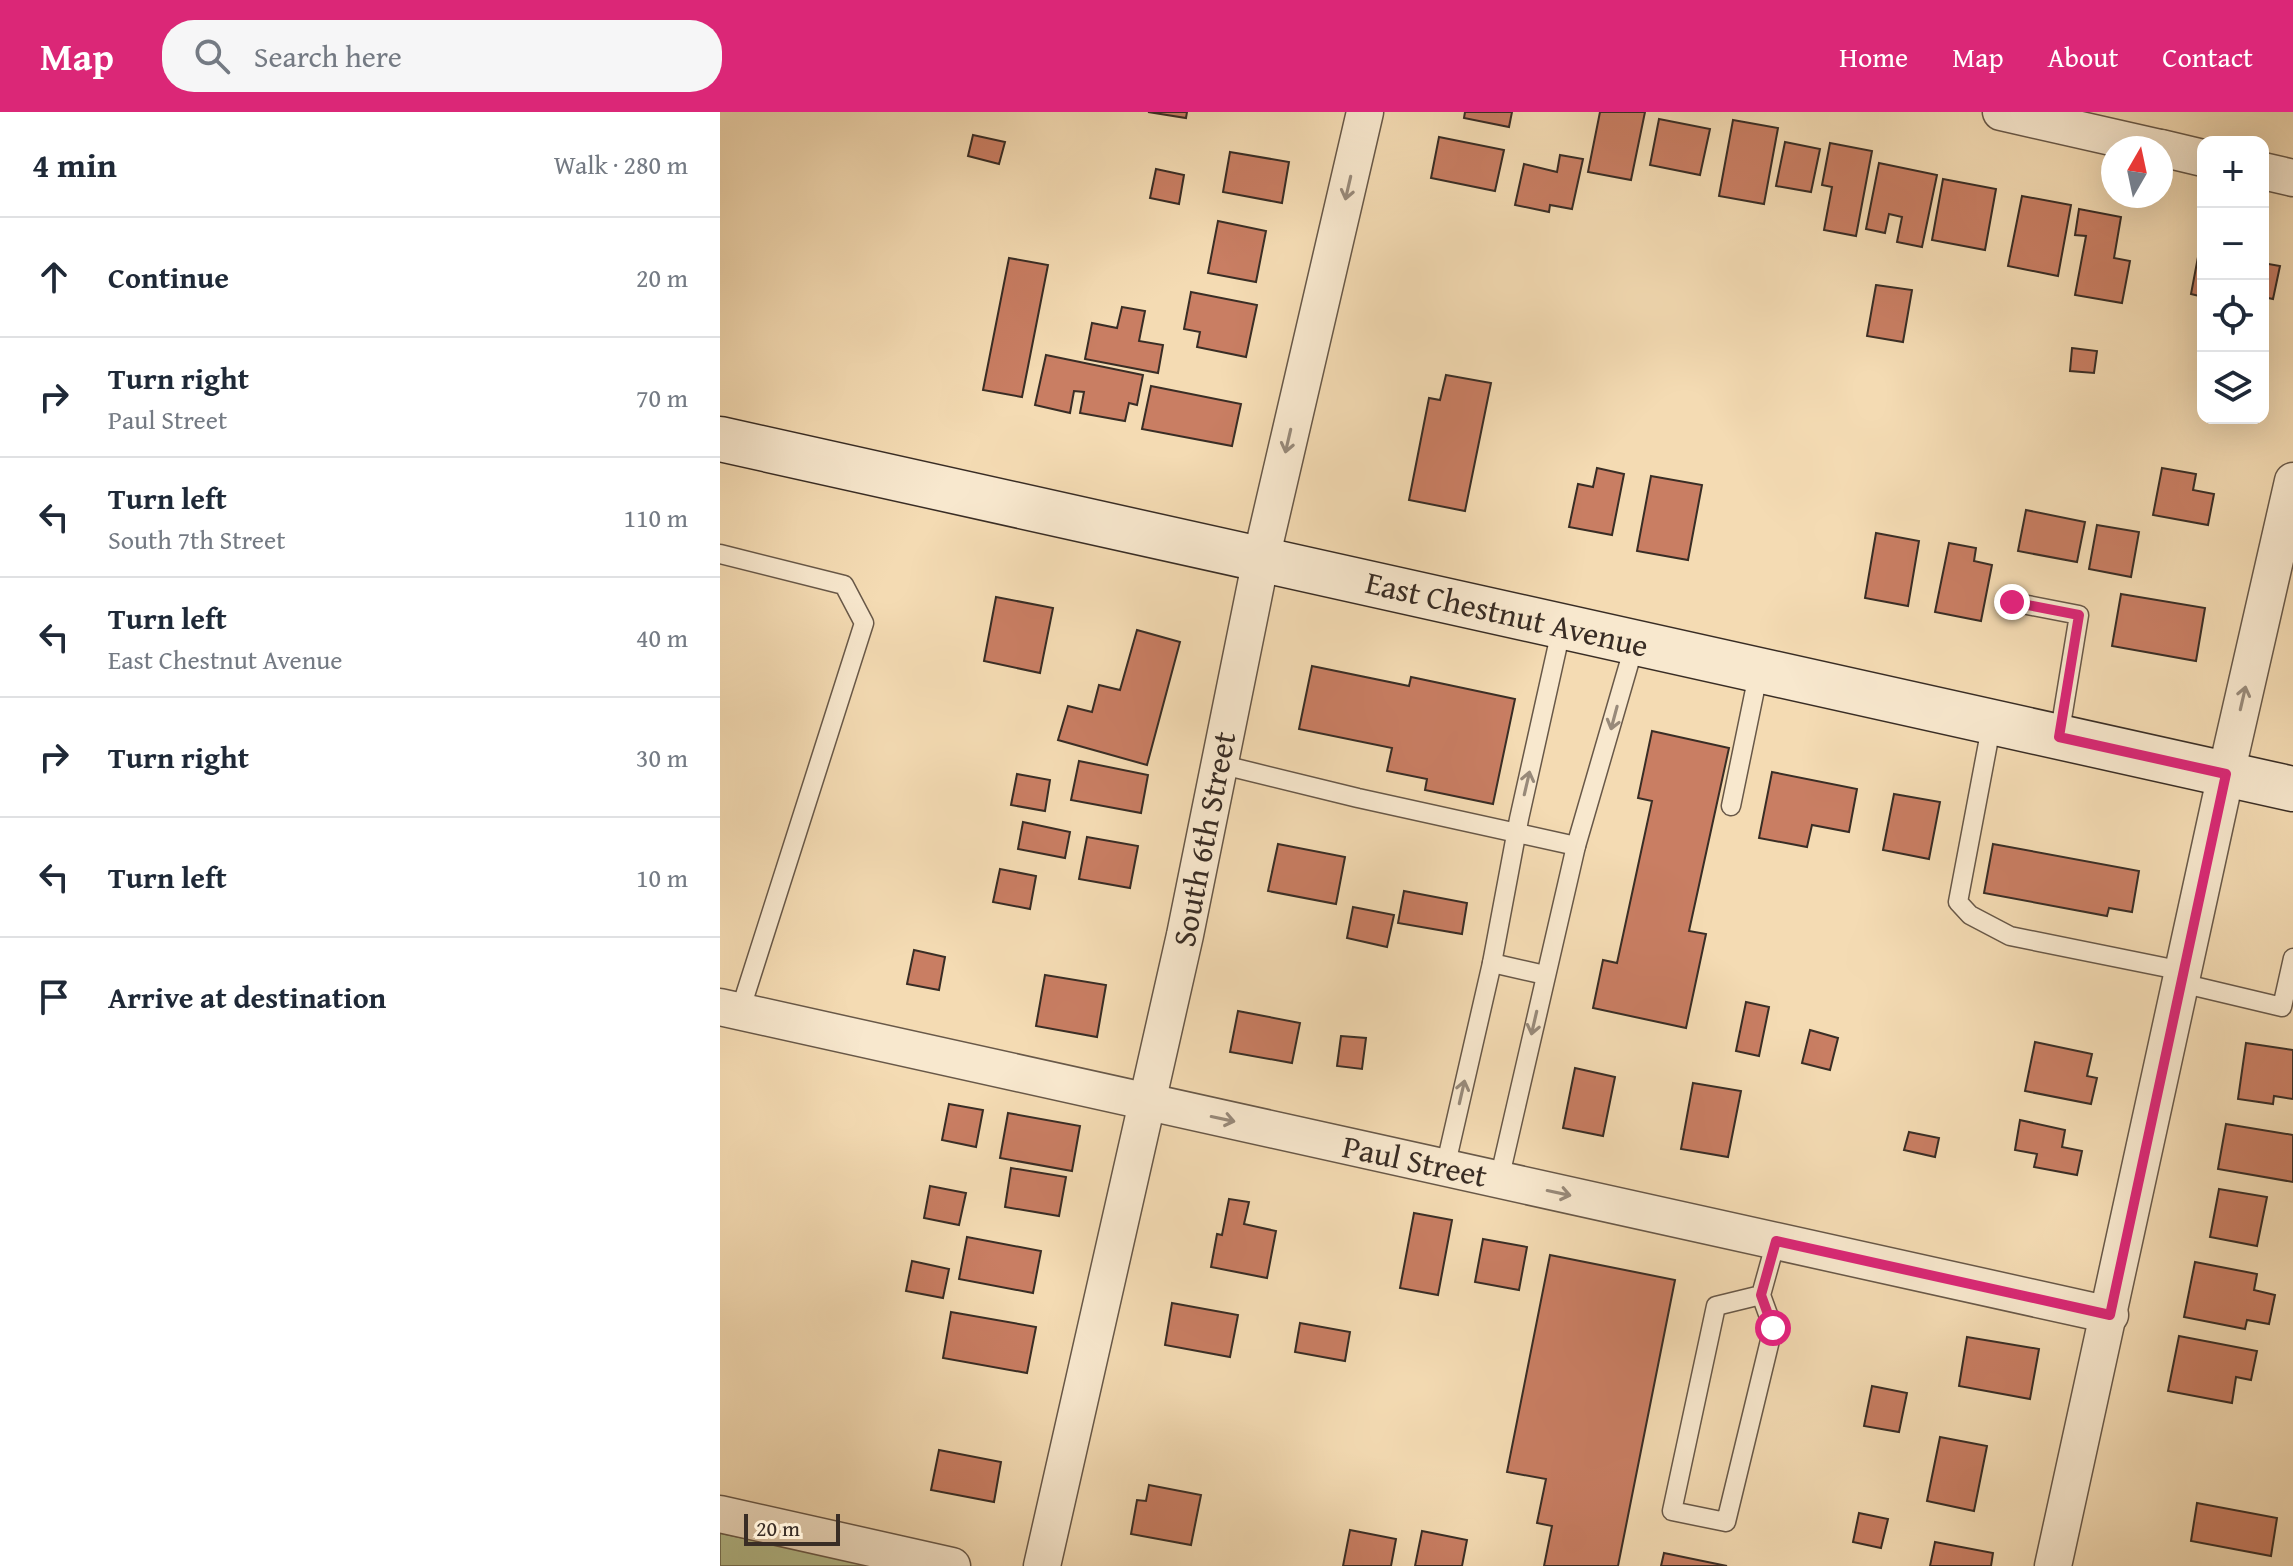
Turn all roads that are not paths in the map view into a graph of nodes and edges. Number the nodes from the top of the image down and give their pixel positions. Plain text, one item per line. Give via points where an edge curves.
1 (1365, 112) edge
2 (2001, 112) edge
3 (2107, 136) edge
4 (2173, 151) edge
5 (2197, 157) edge
6 (2269, 172) edge
7 (2293, 178) edge
8 (720, 439) edge
9 (2293, 481) edge
10 (720, 554) edge
11 (1261, 559) junction
12 (2012, 602) dead end
13 (1562, 626) junction
14 (1635, 643) junction
15 (1759, 670) junction
16 (1992, 722) junction
17 (2059, 737) junction
18 (1219, 764) junction
19 (2226, 774) junction
20 (2293, 789) edge
21 (1731, 806) dead end
22 (1517, 831) junction
23 (1576, 846) junction
24 (2293, 958) edge
25 (1492, 963) junction
26 (1545, 975) junction
27 (2182, 977) junction
28 (730, 1009) edge
29 (1147, 1102) junction
30 (1445, 1168) junction
31 (1499, 1180) junction
32 (1776, 1241) junction
33 (1761, 1295) junction
34 (2110, 1315) junction
35 (720, 1514) edge
36 (952, 1566) edge
37 (1042, 1566) edge
38 (2053, 1566) edge

1 -> 11 street, South 6th Street
2 - 3 street
4 - 5 street
6 - 7 street
8 - 11 street, East Chestnut Avenue
19 -> 9 street
10 - 28 lane via 844,585 864,623
11 - 13 street, East Chestnut Avenue
11 - 18 street, South 6th Street
12 - 17 lane via 2079,615
13 - 14 street, East Chestnut Avenue
22 -> 13 lane
14 - 15 street, East Chestnut Avenue
14 -> 23 lane
15 - 16 street, East Chestnut Avenue
15 - 21 lane
16 - 17 street, East Chestnut Avenue
16 - 27 lane via 1958,902 1970,915 2010,936
17 - 19 street, East Chestnut Avenue
18 - 22 lane
18 - 29 street, South 6th Street
19 - 20 street, East Chestnut Avenue
19 - 27 street
22 - 23 lane
22 - 25 lane
23 - 26 lane
24 - 27 lane via 2282,1007
25 - 26 lane
30 -> 25 lane
26 -> 31 lane
27 - 34 street
28 - 29 street, Paul Street
29 -> 30 street, Paul Street
29 - 37 street, South 6th Street
30 - 31 street, Paul Street
31 -> 32 street, Paul Street
32 - 33 lane
32 - 34 street, Paul Street
33 - 33 lane via 1716,1306 1672,1511 1726,1522 1773,1328
34 - 38 street
35 - 36 street

